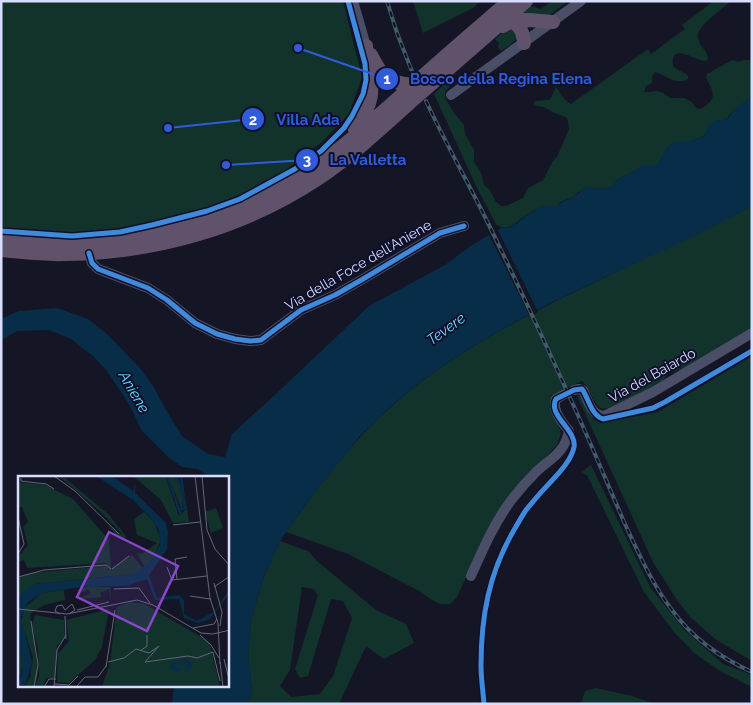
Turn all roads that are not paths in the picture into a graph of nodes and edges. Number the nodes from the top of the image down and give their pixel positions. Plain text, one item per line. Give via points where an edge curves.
1 (353, 1) edge
2 (510, 1) edge
3 (526, 1) edge
4 (581, 1) edge
5 (512, 21) junction
6 (553, 22) junction
7 (481, 40) junction
8 (524, 43) junction
9 (366, 46) junction
10 (413, 85) junction
11 (451, 94) dead end
12 (344, 145) junction
13 (464, 226) dead end
14 (1, 239) edge
15 (1, 250) edge
16 (89, 253) junction
17 (752, 333) edge
18 (471, 576) dead end

1 - 9 street
2 - 10 highway
3 - 7 highway
4 - 6 street
5 - 6 highway
5 - 7 highway
5 - 8 highway via 523,32
6 - 8 street
7 - 16 highway via 348,156 273,205 190,237 125,250
8 - 11 street
9 - 10 highway via 386,78
9 - 12 highway via 372,82 371,99
10 - 12 highway
12 - 14 highway via 276,191 197,223 107,241 68,243
13 - 16 street, Via della Foce dell'Aniene via 440,233 364,279 301,310 261,340 250,341 217,334 195,323 152,290 98,269
15 - 16 highway
17 - 18 street, Via del Baiardo via 653,392 604,416 594,413 582,389 556,399 556,412 569,432 567,442 512,499

